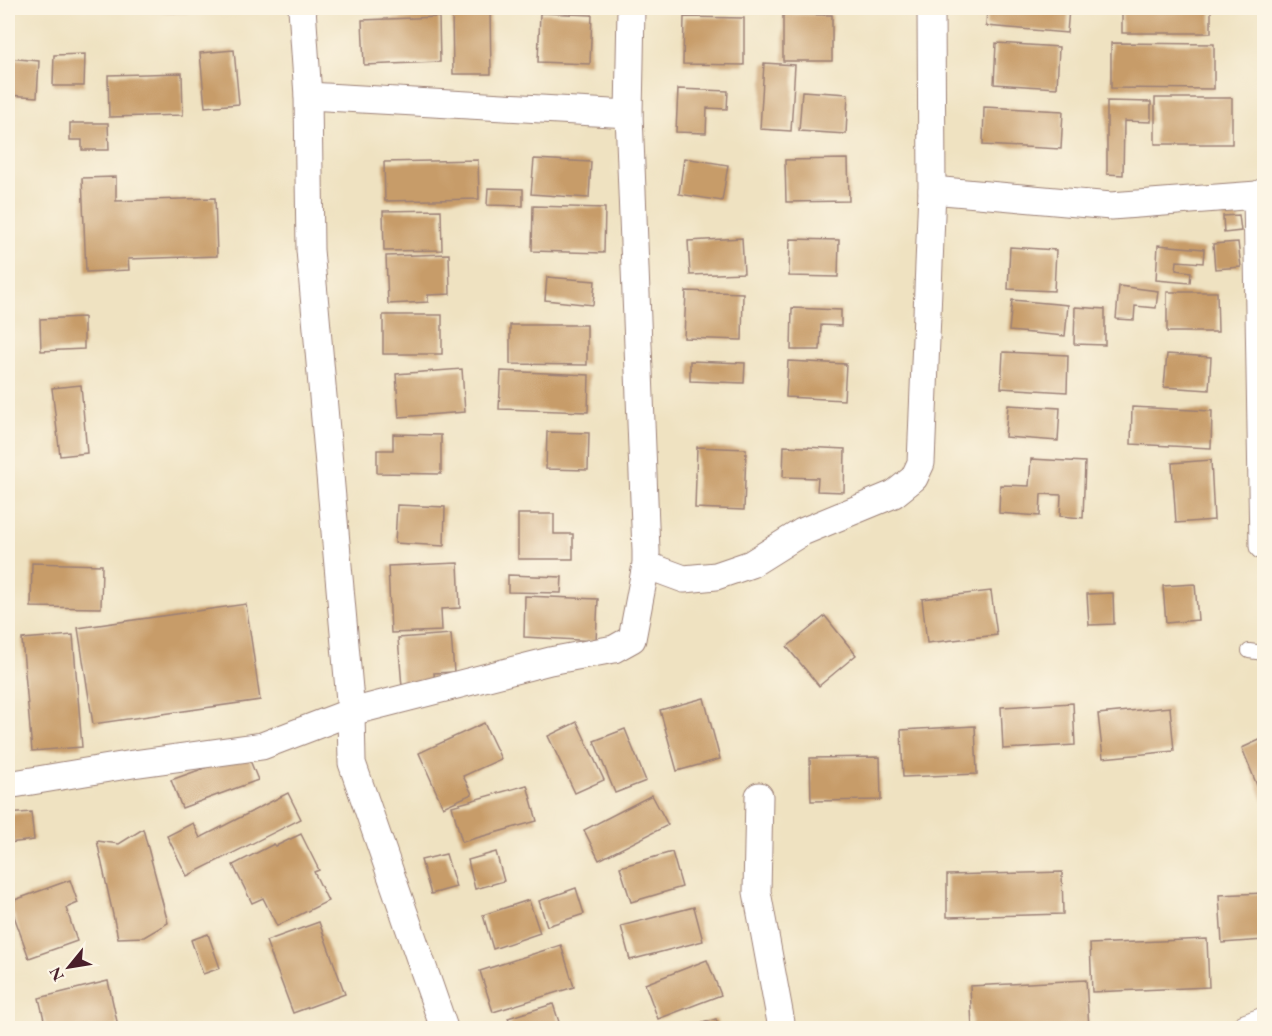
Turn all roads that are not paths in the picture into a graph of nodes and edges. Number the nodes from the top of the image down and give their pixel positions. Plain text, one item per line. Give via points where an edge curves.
1 (302, 8) edge
2 (631, 8) edge
3 (931, 8) edge
4 (308, 96) junction
5 (629, 114) junction
6 (932, 190) junction
7 (1261, 194) edge
8 (1263, 546) edge
9 (646, 565) junction
10 (1250, 651) dead end
11 (1264, 653) edge
12 (351, 712) junction
13 (8, 785) edge
14 (759, 796) dead end
15 (1264, 1020) edge
16 (444, 1029) edge
17 (782, 1029) edge
18 (1245, 1029) edge

1 - 4 street
2 - 5 street
3 - 6 street
4 - 5 street
4 - 12 street via 310,250
5 - 9 street
6 - 7 street via 1111,206
6 - 9 street via 921,463 914,478 894,494 802,532 751,564 716,576 684,579
7 - 8 street
9 - 12 street via 632,639 614,649 550,661
10 - 11 lane
12 - 13 street via 262,746
12 - 16 street via 352,764
14 - 17 street via 757,892
15 - 18 street

